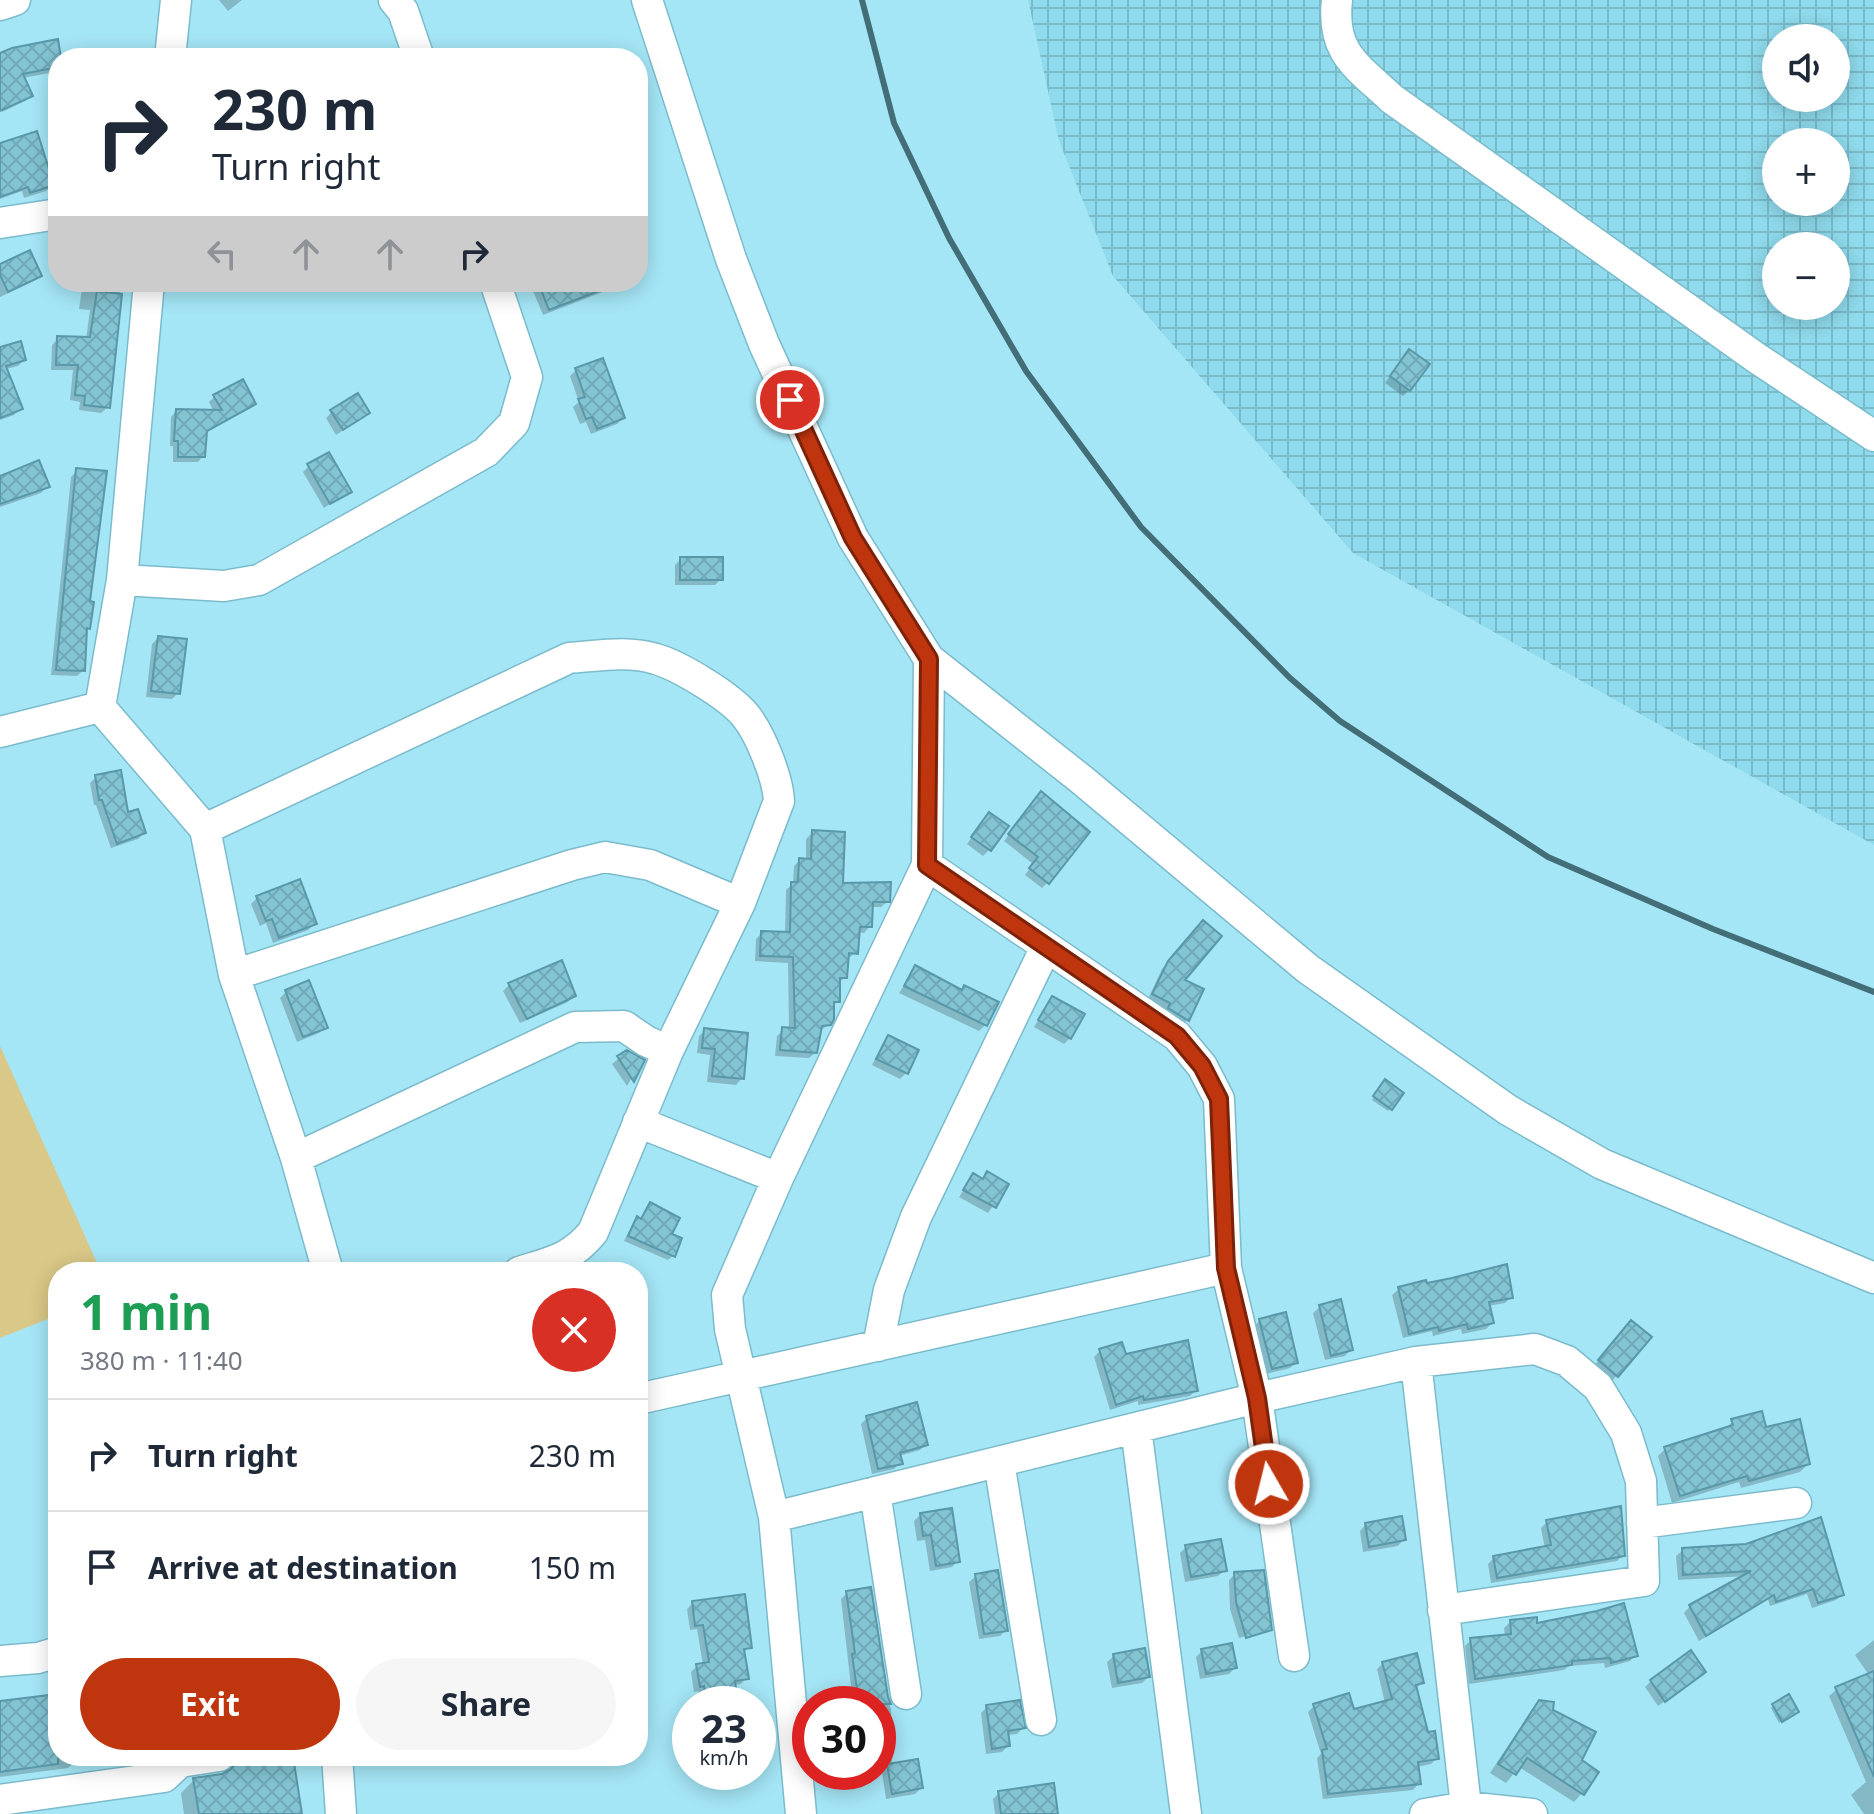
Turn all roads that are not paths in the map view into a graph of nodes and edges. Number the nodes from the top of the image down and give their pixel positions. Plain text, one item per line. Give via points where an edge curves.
1 (15, 0) edge
2 (176, 0) edge
3 (394, 0) edge
4 (647, 0) edge
5 (1337, 0) edge
6 (0, 5) edge
7 (171, 48) edge
8 (416, 48) edge
9 (48, 216) edge
10 (0, 223) edge
11 (148, 292) edge
12 (498, 292) edge
13 (1874, 436) edge
14 (122, 580) junction
15 (929, 659) junction
16 (100, 707) junction
17 (0, 732) edge
18 (205, 829) junction
19 (927, 865) junction
20 (740, 903) junction
21 (1046, 947) junction
22 (234, 975) junction
23 (668, 1051) junction
24 (638, 1122) junction
25 (296, 1158) junction
26 (778, 1178) junction
27 (325, 1262) edge
28 (551, 1262) edge
29 (1226, 1268) junction
30 (1874, 1278) edge
31 (878, 1346) junction
32 (1416, 1362) junction
33 (741, 1377) junction
34 (648, 1397) edge
35 (1257, 1398) junction
36 (1136, 1428) junction
37 (999, 1462) junction
38 (875, 1492) junction
39 (1796, 1503) dead end
40 (774, 1517) junction
41 (1642, 1523) junction
42 (1443, 1610) junction
43 (48, 1655) edge
44 (1294, 1656) dead end
45 (0, 1661) edge
46 (906, 1694) dead end
47 (1041, 1720) dead end
48 (176, 1766) edge
49 (338, 1766) edge
50 (7, 1805) edge
51 (1466, 1807) junction
52 (341, 1814) edge
53 (801, 1814) edge
54 (1186, 1814) edge
55 (1425, 1814) edge
56 (1532, 1814) edge

1 - 6 street
2 - 7 street
3 - 8 street
4 - 15 street via 764,344 853,538
5 - 13 street via 1340,45 1392,99
9 - 10 street
11 - 14 street
12 - 14 street via 527,377 514,423 486,452 259,580 224,586
14 - 16 street
15 - 19 street
15 - 30 street via 1308,969 1508,1110 1602,1164
16 - 17 street
16 - 18 street
18 - 20 street via 569,658 627,654 657,659 703,682 746,716 772,766 779,801
18 - 22 street
19 - 21 street
19 - 26 street
20 - 22 street via 650,865 605,857
20 - 23 street
21 - 29 street via 1177,1036 1202,1066 1219,1099
21 - 31 street via 916,1217 889,1290
22 - 25 street
23 - 24 street
23 - 25 street via 624,1026 575,1027
24 - 26 street
24 - 28 street via 593,1232 581,1247
25 - 27 street
26 - 33 street via 727,1295
29 - 31 street
29 - 35 street
31 - 33 street
32 - 35 street
32 - 41 street via 1535,1349 1567,1361 1598,1387 1626,1433 1641,1481
32 - 42 street
33 - 34 street
33 - 40 street
35 - 36 street
35 - 44 street
36 - 37 street
36 - 54 street
37 - 38 street
37 - 47 street
38 - 40 street
38 - 46 street
39 - 41 street
40 - 53 street
41 - 42 street via 1644,1581
42 - 51 street
43 - 45 street
48 - 50 street via 164,1777
49 - 52 street
51 - 55 street
51 - 56 street

